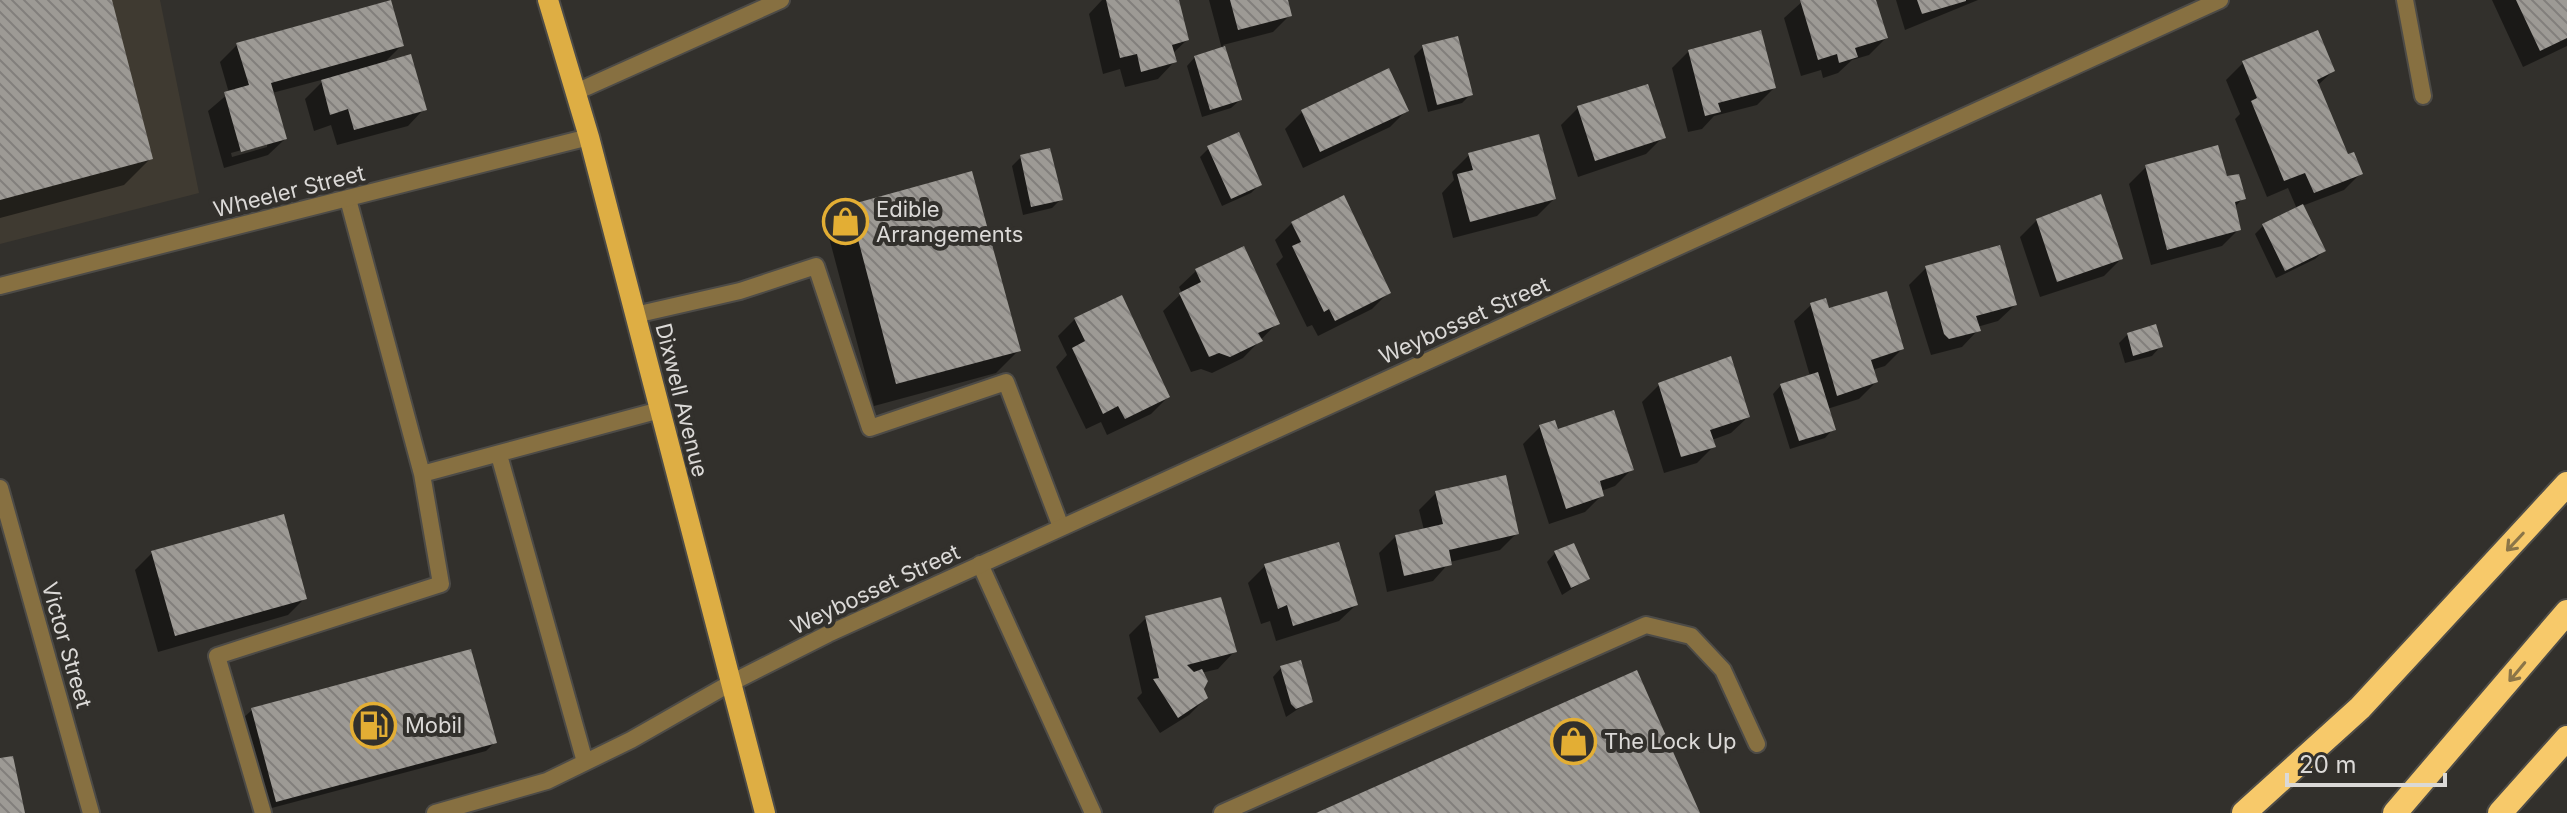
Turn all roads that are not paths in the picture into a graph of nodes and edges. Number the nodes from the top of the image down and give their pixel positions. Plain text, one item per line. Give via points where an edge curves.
1 (548, 0) edge
2 (781, 0) edge
3 (2220, 0) edge
4 (2405, 0) edge
5 (576, 92) junction
6 (2423, 96) dead end
7 (589, 137) junction
8 (348, 199) junction
9 (0, 286) edge
10 (635, 315) junction
11 (660, 410) junction
12 (499, 455) junction
13 (422, 474) junction
14 (2567, 484) edge
15 (0, 488) edge
16 (1061, 527) junction
17 (980, 564) junction
18 (2567, 612) edge
19 (729, 684) junction
20 (2567, 738) edge
21 (1757, 744) dead end
22 (585, 762) junction
23 (91, 813) edge
24 (263, 813) edge
25 (435, 813) edge
26 (765, 813) edge
27 (1093, 813) edge
28 (1222, 813) edge
29 (2244, 813) edge
30 (2395, 813) edge
31 (2500, 813) edge

1 - 5 main road, Dixwell Avenue
2 - 5 street
3 - 16 street, Weybosset Street
4 - 6 street
5 - 7 main road, Dixwell Avenue
7 - 8 street, Wheeler Street
7 - 10 main road, Dixwell Avenue
8 - 9 street, Wheeler Street
8 - 13 street
10 - 11 main road, Dixwell Avenue
10 - 16 street via 740,291 816,266 870,428 1006,382
11 - 12 street
11 - 19 main road, Dixwell Avenue
12 - 13 street
12 - 22 street
13 - 24 street via 441,584 217,656
14 -> 29 highway via 2360,708
15 - 23 street, Victor Street
16 - 17 street, Weybosset Street
17 - 19 street, Weybosset Street
17 - 27 street
18 -> 30 highway
19 - 22 street, Weybosset Street
19 - 26 main road, Dixwell Avenue
20 - 31 highway
21 - 28 street via 1723,670 1691,636 1646,625
22 - 25 street, Weybosset Street via 547,781

